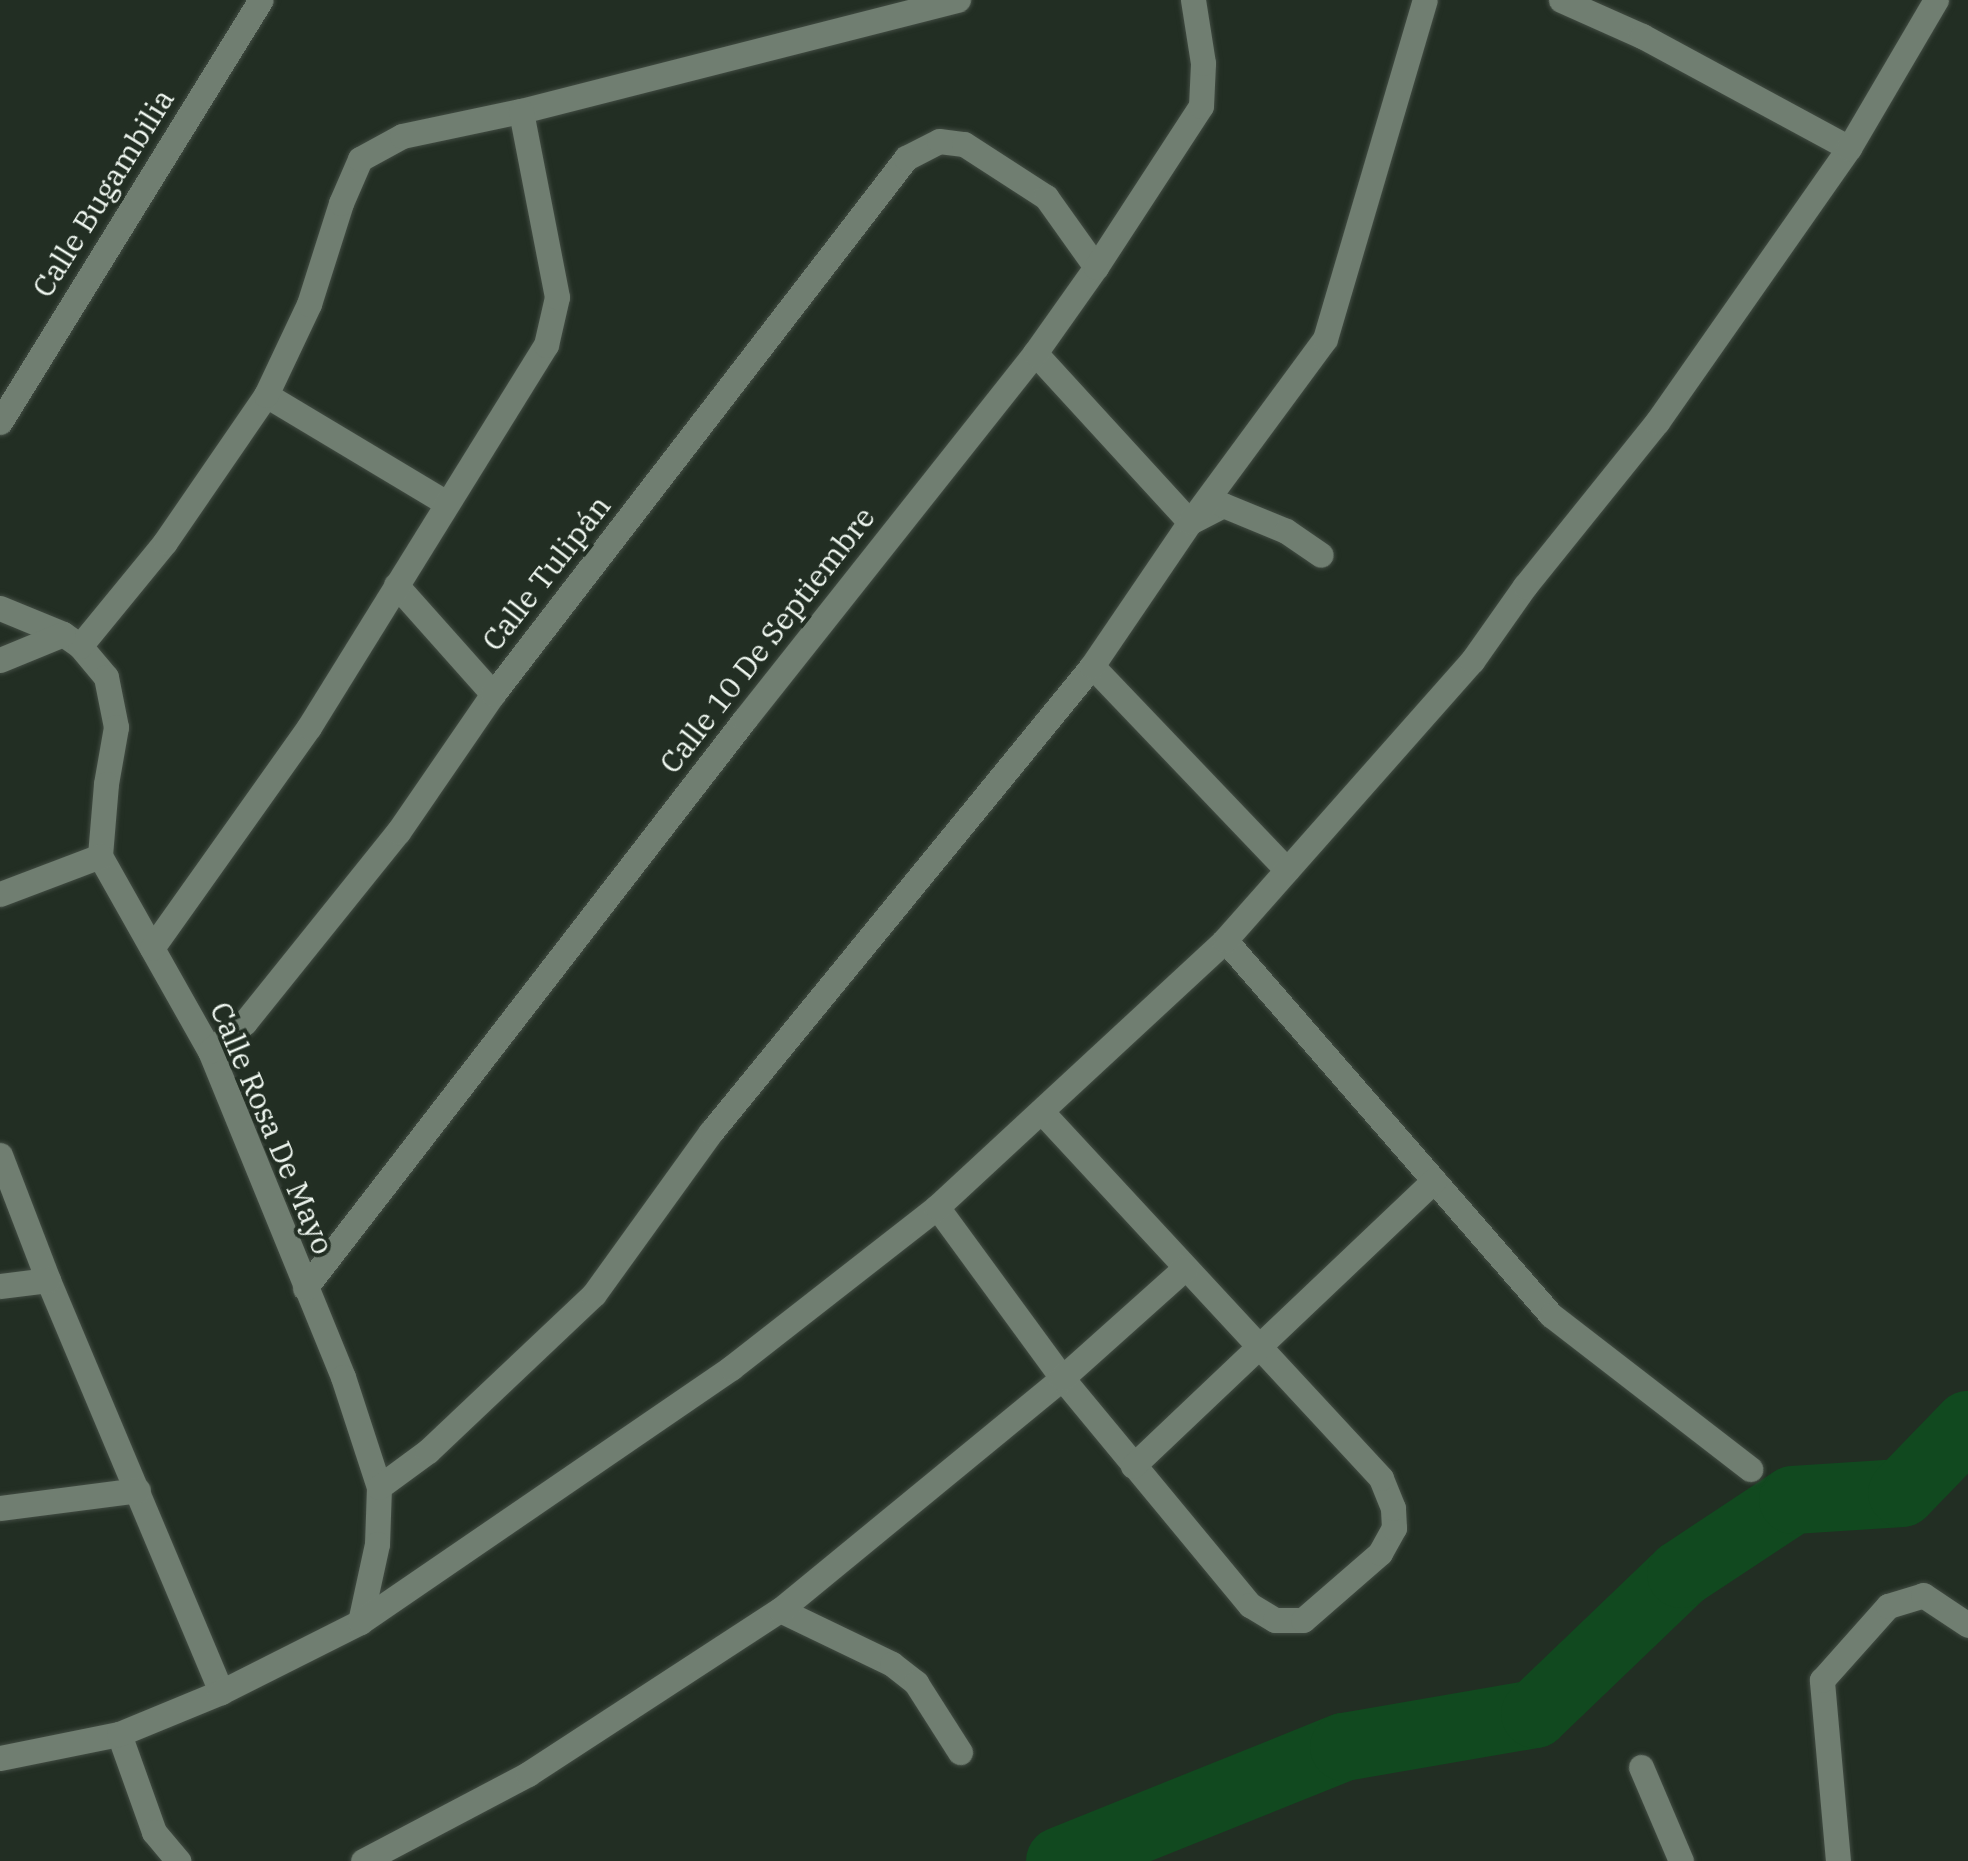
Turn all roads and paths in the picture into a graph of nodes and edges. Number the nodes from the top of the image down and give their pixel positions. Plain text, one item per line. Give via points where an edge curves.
1 (261, 0) edge
2 (958, 0) edge
3 (1193, 0) edge
4 (1425, 0) edge
5 (1561, 0) edge
6 (1936, 0) edge
7 (522, 111) junction
8 (1848, 148) junction
9 (1096, 267) junction
10 (1035, 354) junction
11 (266, 394) junction
12 (3, 412) edge
13 (445, 502) junction
14 (1190, 522) junction
15 (1322, 555) dead end
16 (396, 584) junction
17 (0, 608) edge
18 (71, 640) junction
19 (0, 660) edge
20 (1092, 666) junction
21 (494, 694) junction
22 (100, 856) junction
23 (1287, 870) junction
24 (0, 894) edge
25 (1225, 940) junction
26 (152, 948) junction
27 (210, 1051) junction
28 (1041, 1110) junction
29 (0, 1155) edge
30 (1434, 1180) junction
31 (937, 1207) junction
32 (1185, 1268) junction
33 (48, 1280) junction
34 (0, 1286) edge
35 (305, 1288) junction
36 (1258, 1344) junction
37 (1062, 1378) junction
38 (1132, 1466) junction
39 (1750, 1469) dead end
40 (378, 1486) junction
41 (138, 1490) junction
42 (0, 1508) edge
43 (780, 1610) junction
44 (360, 1622) junction
45 (1968, 1625) edge
46 (221, 1692) junction
47 (119, 1734) junction
48 (960, 1752) dead end
49 (0, 1758) edge
50 (1641, 1766) dead end
51 (178, 1861) edge
52 (363, 1861) edge
53 (1681, 1861) edge
54 (1838, 1861) edge

1 - 12 street, Calle Bugambilia
2 - 7 street
3 - 9 street, Calle 10 De Septiembre via 1204,63 1201,106
4 - 14 street via 1325,339
5 - 8 street via 1642,36
6 - 8 street
7 - 11 street via 402,136 360,159 309,304
7 - 13 street via 556,297 546,345
8 - 23 street via 1657,422 1472,661
9 - 10 street, Calle 10 De Septiembre
9 - 21 street, Calle Tulipán via 1046,197 964,144 939,141 906,158
10 - 14 street
10 - 35 street, Calle 10 De Septiembre
11 - 13 street
11 - 18 street via 165,542
13 - 16 street
14 - 15 street via 1223,505 1286,531
14 - 20 street
16 - 21 street
16 - 26 street via 309,726
17 - 18 street
18 - 19 street
18 - 22 street via 106,677 116,727
20 - 23 street
20 - 40 street via 711,1132 594,1294 428,1452
21 - 27 street, Calle Tulipán via 398,832 290,969
22 - 24 street
22 - 26 street, Calle Rosa De Mayo
23 - 25 street
25 - 28 street
25 - 30 street
26 - 27 street, Calle Rosa De Mayo
27 - 35 street, Calle Rosa De Mayo
28 - 31 street
28 - 32 street
29 - 33 street
30 - 36 street
30 - 39 street via 1551,1315
31 - 37 street
31 - 44 street via 731,1368
32 - 36 street
32 - 37 street
33 - 34 street
33 - 41 street
35 - 40 street, Calle Rosa De Mayo
36 - 38 street
36 - 38 street via 1381,1478 1394,1528 1380,1553 1303,1620 1275,1620 1250,1604
37 - 38 street
37 - 43 street
40 - 44 street, Calle Rosa De Mayo via 377,1544
41 - 42 street
41 - 46 street
43 - 48 street via 892,1664 916,1683
43 - 52 street via 528,1774
44 - 46 street
45 - 54 street via 1923,1595 1888,1606 1822,1680
46 - 47 street
47 - 49 street
47 - 51 street via 154,1832
50 - 53 street

